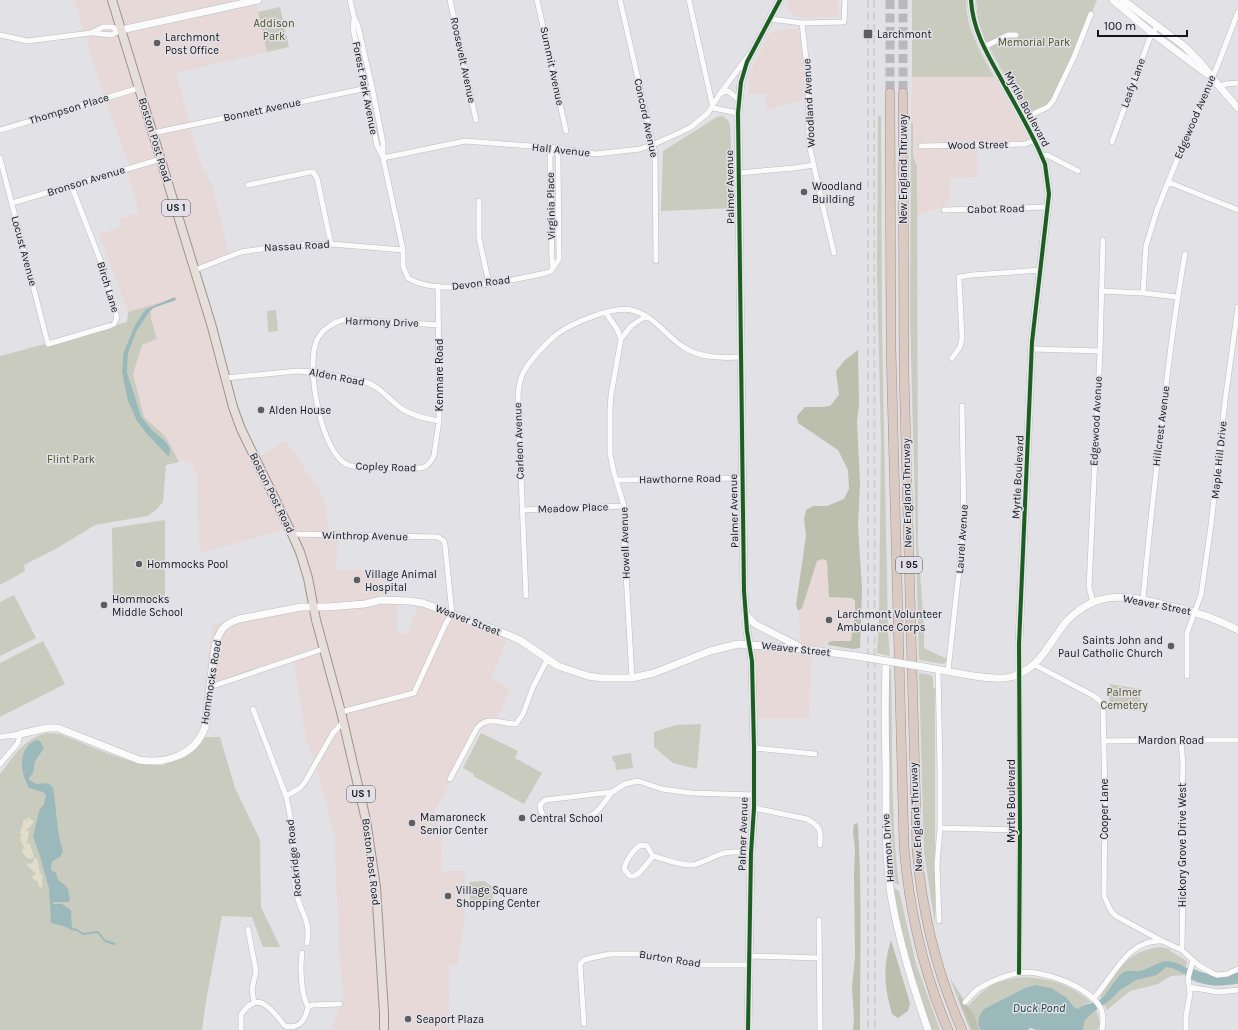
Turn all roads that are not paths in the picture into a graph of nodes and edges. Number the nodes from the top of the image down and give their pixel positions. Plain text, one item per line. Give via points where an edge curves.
1 (112, 0) edge
2 (258, 0) edge
3 (350, 0) edge
4 (450, 0) edge
5 (538, 0) edge
6 (620, 0) edge
7 (689, 0) edge
8 (780, 0) edge
9 (845, 0) edge
10 (971, 0) edge
11 (1113, 0) edge
12 (1123, 0) edge
13 (232, 3) edge
14 (1238, 12) edge
15 (1091, 14) dead end
16 (354, 16) junction
17 (770, 19) junction
18 (802, 23) junction
19 (1157, 26) junction
20 (121, 30) junction
21 (92, 32) junction
22 (1152, 33) junction
23 (0, 35) edge
24 (1016, 35) dead end
25 (984, 47) junction
26 (752, 50) junction
27 (1212, 77) junction
28 (1238, 83) edge
29 (1219, 86) junction
30 (139, 88) junction
31 (372, 88) junction
32 (365, 89) junction
33 (890, 93) tunnel mouth
34 (903, 93) tunnel mouth
35 (719, 95) junction
36 (738, 99) junction
37 (713, 108) junction
38 (1238, 108) edge
39 (738, 113) junction
40 (1022, 119) junction
41 (476, 120) dead end
42 (0, 130) edge
43 (566, 132) dead end
44 (153, 133) junction
45 (1035, 140) junction
46 (1112, 142) dead end
47 (652, 145) junction
48 (921, 146) dead end
49 (557, 148) junction
50 (1042, 156) junction
51 (0, 158) edge
52 (160, 158) junction
53 (383, 158) junction
54 (814, 165) junction
55 (1078, 171) dead end
56 (738, 173) junction
57 (3, 179) edge
58 (1168, 182) junction
59 (71, 185) junction
60 (248, 185) dead end
61 (479, 201) dead end
62 (12, 203) junction
63 (1048, 207) junction
64 (944, 210) dead end
65 (1238, 210) edge
66 (1103, 240) dead end
67 (331, 244) junction
68 (402, 250) junction
69 (834, 253) dead end
70 (1185, 254) dead end
71 (656, 262) dead end
72 (553, 268) junction
73 (195, 270) junction
74 (1041, 270) junction
75 (408, 278) joint
76 (489, 284) junction
77 (438, 286) junction
78 (1101, 291) junction
79 (1143, 293) junction
80 (1177, 297) junction
81 (1238, 307) edge
82 (606, 313) junction
83 (646, 316) junction
84 (439, 325) junction
85 (621, 339) junction
86 (48, 344) joint
87 (1032, 349) junction
88 (1100, 351) junction
89 (741, 357) junction
90 (952, 358) dead end
91 (313, 372) junction
92 (225, 378) junction
93 (962, 406) dead end
94 (439, 422) junction
95 (430, 463) joint
96 (743, 478) junction
97 (617, 480) junction
98 (624, 506) junction
99 (522, 510) junction
100 (292, 534) junction
101 (526, 596) dead end
102 (1143, 600) junction
103 (1093, 602) junction
104 (314, 607) junction
105 (1195, 612) junction
106 (452, 614) junction
107 (746, 615) junction
108 (1238, 630) edge
109 (750, 645) junction
110 (323, 648) junction
111 (804, 649) junction
112 (548, 660) junction
113 (885, 664) junction
114 (1035, 665) junction
115 (938, 670) junction
116 (948, 671) junction
117 (1019, 674) junction
118 (1187, 676) dead end
119 (632, 678) junction
120 (210, 687) junction
121 (253, 709) dead end
122 (341, 712) junction
123 (343, 722) junction
124 (20, 734) junction
125 (0, 737) edge
126 (1181, 740) junction
127 (1238, 740) edge
128 (1104, 741) junction
129 (754, 748) junction
130 (815, 754) dead end
131 (0, 764) edge
132 (450, 779) dead end
133 (612, 792) junction
134 (754, 795) junction
135 (286, 796) junction
136 (754, 808) junction
137 (940, 828) junction
138 (1020, 830) junction
139 (820, 845) dead end
140 (752, 853) junction
141 (653, 856) junction
142 (820, 920) dead end
143 (939, 921) dead end
144 (248, 929) dead end
145 (1162, 941) junction
146 (307, 943) dead end
147 (1182, 950) junction
148 (302, 953) dead end
149 (749, 956) junction
150 (820, 958) junction
151 (1193, 960) junction
152 (749, 965) junction
153 (1238, 969) edge
154 (1019, 973) junction
155 (1189, 987) junction
156 (1238, 990) edge
157 (1094, 1000) junction
158 (965, 1002) dead end
159 (254, 1003) junction
160 (340, 1004) dead end
161 (308, 1007) junction
162 (584, 1024) dead end
163 (290, 1029) edge
164 (241, 1030) edge
165 (384, 1030) edge
166 (748, 1030) edge
167 (820, 1030) edge
168 (928, 1030) edge
169 (948, 1030) edge
170 (962, 1030) edge
171 (1102, 1030) edge
172 (1186, 1030) edge

1 - 20 main road, Boston Post Road / US 1
2 - 13 street
3 - 16 street, Forest Park Avenue
4 - 41 street, Roosevelt Avenue
5 - 43 street, Summit Avenue
6 - 47 street, Concord Avenue
7 - 37 street
8 - 17 street, Palmer Avenue
9 - 18 street via 844,22
10 - 25 street, Myrtle Boulevard via 974,23
11 - 22 street
12 - 19 street
13 - 20 street
14 - 27 street, Edgewood Avenue
15 - 40 street via 1053,101 1048,107
16 - 31 street, Forest Park Avenue
16 - 32 street, Forest Park Avenue via 353,28
17 - 18 street
17 - 26 street, Palmer Avenue
18 - 54 street, Woodland Avenue via 808,77 809,144
19 - 22 street, Leafy Lane
19 - 27 street via 1184,46
20 - 21 street via 111,35
20 - 21 street via 111,26
20 - 30 main road, Boston Post Road / US 1
21 - 23 street via 27,41
22 - 27 street
22 - 46 street, Leafy Lane
24 - 25 street via 1008,34
25 - 40 street, Myrtle Boulevard
26 - 35 street, Hall Avenue
26 - 36 street, Palmer Avenue via 746,62
27 - 29 street
27 - 58 street, Edgewood Avenue
28 - 29 street
29 - 38 street
30 - 42 street, Thompson Place
30 - 44 main road, Boston Post Road / US 1
31 - 32 street, Bonnett Avenue
31 - 53 street, Forest Park Avenue via 383,143
32 - 44 street, Bonnett Avenue
32 - 53 street, Forest Park Avenue via 376,146
33 - 169 highway, New England Thruway / I 95 via 891,356 904,846 908,889 916,931
34 - 170 highway, New England Thruway / I 95 via 904,374 917,851 922,897 931,940 943,981
35 - 36 street via 728,91
35 - 37 street, Hall Avenue
36 - 39 street, Palmer Avenue
37 - 39 street
37 - 47 street, Hall Avenue via 691,126
39 - 56 street, Palmer Avenue
40 - 45 street, Myrtle Boulevard
44 - 52 main road, Boston Post Road / US 1
45 - 48 street, Wood Street via 1025,144
45 - 50 street, Myrtle Boulevard
47 - 49 street, Hall Avenue via 640,149 596,154
47 - 71 street, Concord Avenue via 655,153
49 - 53 street, Hall Avenue via 465,141
49 - 72 street, Virginia Place via 559,259
49 - 72 street, Virginia Place via 550,156
50 - 55 street via 1047,155
50 - 63 street, Myrtle Boulevard via 1048,182
51 - 57 street, Locust Avenue
52 - 59 street, Bronson Avenue
52 - 73 main road, Boston Post Road / US 1
53 - 68 street, Forest Park Avenue
54 - 56 street
54 - 69 street, Woodland Avenue
56 - 89 street, Palmer Avenue
57 - 62 street, Locust Avenue
58 - 65 street
58 - 79 street, Edgewood Avenue via 1146,246
59 - 62 street, Bronson Avenue
59 - 86 street, Birch Lane via 101,262 117,318 114,324 109,326
60 - 67 street via 314,172
61 - 76 street via 480,238
62 - 86 street, Locust Avenue
63 - 64 street, Cabot Road
63 - 74 street, Myrtle Boulevard
66 - 78 street, Edgewood Avenue
67 - 68 street, Nassau Road
67 - 73 street, Nassau Road via 256,249
68 - 75 street, Forest Park Avenue via 403,266
70 - 80 street, Hillcrest Avenue
72 - 76 street, Devon Road via 546,273
73 - 92 main road, Boston Post Road / US 1
74 - 87 street, Myrtle Boulevard
74 - 90 street via 959,278 962,341
75 - 77 street, Devon Road
76 - 77 street, Devon Road
77 - 84 street, Kenmare Road
78 - 79 street
78 - 88 street, Edgewood Avenue
79 - 80 street
80 - 102 street, Hillcrest Avenue via 1148,537
81 - 105 street, Maple Hill Drive via 1212,525 1201,595
82 - 83 street, Carleon Avenue via 613,310 629,310
82 - 85 street
82 - 99 street, Carleon Avenue via 558,334 531,361 522,374 518,402
83 - 85 street, Howell Avenue via 631,326
83 - 89 street, Carleon Avenue via 693,352 709,356
84 - 91 street, Harmony Drive via 345,319 336,321 317,340
84 - 94 street, Kenmare Road
85 - 97 street, Howell Avenue via 610,409 610,454
87 - 88 street
87 - 117 street, Myrtle Boulevard
88 - 103 street, Edgewood Avenue via 1089,587
89 - 96 street, Palmer Avenue
91 - 92 street, Alden Road via 297,371
91 - 94 street, Alden Road via 370,383 409,413
91 - 95 street, Copley Road via 317,404 324,430 342,461 360,467 422,468
92 - 100 main road, Boston Post Road / US 1 via 241,429
93 - 116 street, Laurel Avenue via 964,525
94 - 95 street, Kenmare Road via 434,455
96 - 97 street, Hawthorne Road
96 - 107 street, Palmer Avenue
97 - 98 street, Howell Avenue
98 - 99 street, Meadow Place
98 - 119 street, Howell Avenue
99 - 101 street, Carleon Avenue
100 - 104 main road, Boston Post Road / US 1 via 308,578
100 - 106 street, Winthrop Avenue via 438,537 445,545
102 - 103 street, Weaver Street via 1121,597
102 - 105 street, Weaver Street
103 - 114 street, Weaver Street via 1066,621
104 - 106 street, Weaver Street via 396,600 423,603
104 - 110 main road, Boston Post Road / US 1
104 - 120 street, Hommocks Road via 301,607 239,619 225,626 220,630 216,642
105 - 108 street, Weaver Street
105 - 118 street, Maple Hill Drive via 1187,633
106 - 112 street, Weaver Street via 520,640
106 - 122 street via 414,693
107 - 109 street, Palmer Avenue
107 - 111 street via 755,624
109 - 111 street, Weaver Street
109 - 119 street, Weaver Street via 738,644 710,651 670,668
109 - 129 street, Palmer Avenue
110 - 120 street
110 - 122 main road, Boston Post Road / US 1
111 - 113 street, Weaver Street, bridge via 856,656
112 - 119 street, Weaver Street via 588,676
112 - 132 street via 516,724 491,720 480,724
113 - 115 street, Weaver Street, bridge
113 - 168 street, Harmon Drive via 885,811 890,886 902,948
114 - 117 street, Weaver Street
114 - 128 street, Cooper Lane via 1100,701 1103,706
115 - 116 street, Weaver Street
115 - 137 street
116 - 117 street, Weaver Street via 991,677
117 - 138 street, Myrtle Boulevard
120 - 124 street, Hommocks Road via 205,727 197,742 181,755 167,760 139,760 58,728
121 - 135 street, Rockridge Road
122 - 123 main road, Boston Post Road / US 1
123 - 135 street via 333,733 305,782
123 - 165 main road, Boston Post Road / US 1 via 363,802 374,867
124 - 125 street, Hommocks Road
124 - 131 street via 18,743
126 - 127 street, Mardon Road
126 - 128 street, Mardon Road
126 - 147 street, Hickory Grove Drive West
128 - 145 street, Cooper Lane via 1104,896 1116,916
129 - 130 street
129 - 134 street, Palmer Avenue
133 - 133 street via 545,800 540,805 540,811 542,816 551,820 586,817 598,810
133 - 134 street via 625,784 638,781 662,789 691,793
134 - 136 street, Palmer Avenue
135 - 146 street, Rockridge Road via 294,845 296,895 308,926
136 - 139 street via 815,824 820,828
136 - 140 street, Palmer Avenue
137 - 138 street
137 - 143 street via 937,864
138 - 154 street, Myrtle Boulevard
140 - 141 street via 723,853 691,865
140 - 149 street, Palmer Avenue
141 - 141 street via 647,846 641,845 624,869 630,876 634,876
142 - 150 street
144 - 159 street via 256,971 252,989
145 - 147 street, Cooper Lane
145 - 157 street via 1152,941 1132,951 1122,960
147 - 151 street, Cooper Lane
148 - 161 street via 305,1002
149 - 150 street
149 - 152 street, Palmer Avenue
150 - 167 street
151 - 153 street, Cooper Lane via 1217,975
151 - 155 street via 1188,978
152 - 162 street, Burton Road via 691,965 644,954 610,954 584,960 580,964
152 - 166 street, Palmer Avenue
154 - 157 street via 1057,978 1085,991
154 - 158 street via 987,984
155 - 156 street via 1218,992
155 - 172 street
157 - 171 street via 1101,1009
159 - 163 street via 264,1003
159 - 164 street via 241,1014
160 - 161 street
161 - 163 street via 302,1023

